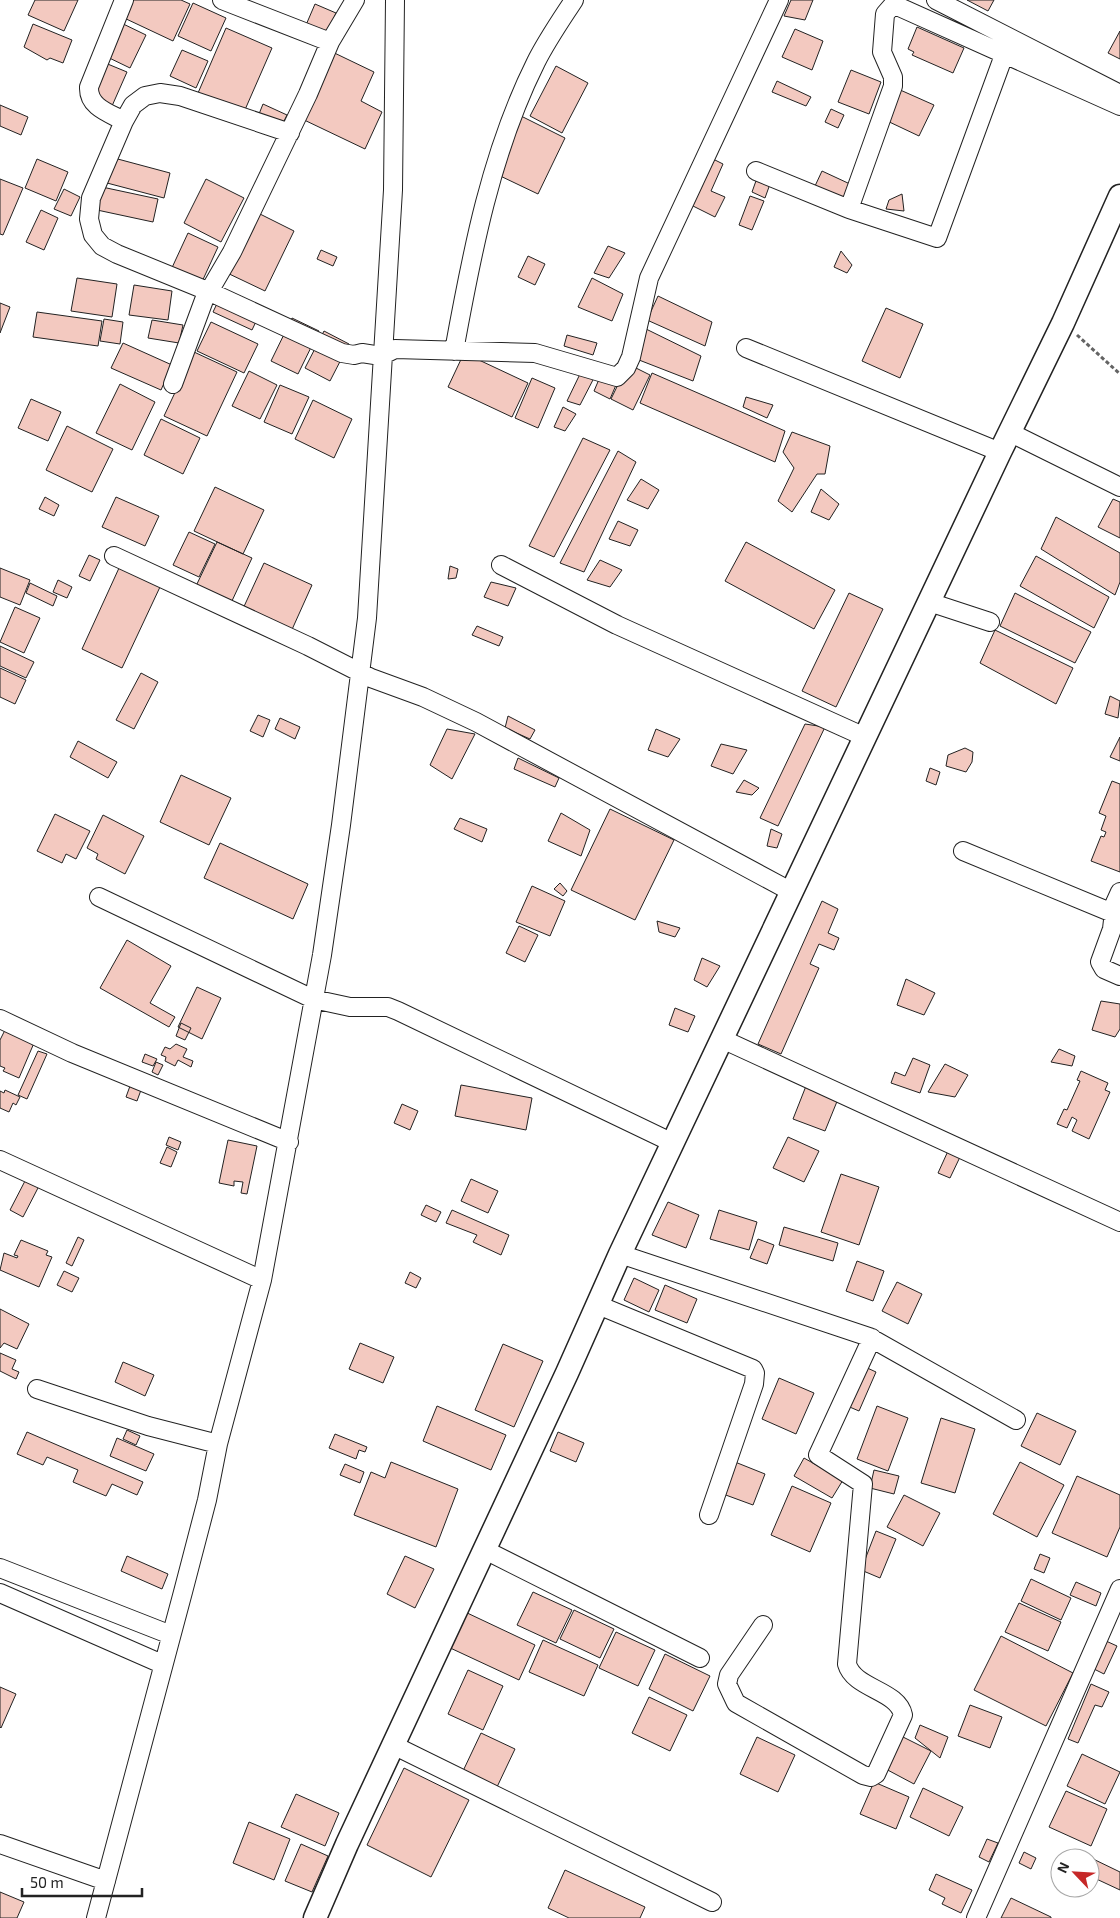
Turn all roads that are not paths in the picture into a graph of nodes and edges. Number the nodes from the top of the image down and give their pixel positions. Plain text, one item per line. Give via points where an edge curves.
1 (124, 0) edge
2 (222, 0) edge
3 (355, 0) edge
4 (395, 0) edge
5 (574, 0) edge
6 (779, 0) edge
7 (936, 0) edge
8 (330, 42) junction
9 (1004, 55) junction
10 (1120, 94) edge
11 (1120, 106) edge
12 (124, 121) junction
13 (290, 132) junction
14 (756, 171) dead end
15 (1120, 196) edge
16 (849, 209) junction
17 (210, 292) junction
18 (746, 348) dead end
19 (454, 351) junction
20 (381, 356) junction
21 (173, 384) dead end
22 (1010, 432) junction
23 (1000, 452) junction
24 (1120, 487) edge
25 (114, 556) dead end
26 (501, 565) dead end
27 (929, 602) junction
28 (990, 622) dead end
29 (359, 673) junction
30 (865, 737) junction
31 (963, 851) dead end
32 (792, 892) junction
33 (1120, 892) edge
34 (99, 897) dead end
35 (1115, 914) junction
36 (1120, 976) edge
37 (313, 999) junction
38 (0, 1019) edge
39 (722, 1039) junction
40 (289, 1142) junction
41 (673, 1143) junction
42 (0, 1160) edge
43 (1119, 1219) edge
44 (620, 1254) junction
45 (262, 1280) junction
46 (598, 1305) junction
47 (872, 1338) junction
48 (37, 1389) dead end
49 (1016, 1420) dead end
50 (218, 1444) junction
51 (709, 1515) dead end
52 (485, 1550) junction
53 (0, 1568) edge
54 (1120, 1589) edge
55 (0, 1592) edge
56 (763, 1625) dead end
57 (171, 1635) junction
58 (700, 1658) dead end
59 (162, 1664) junction
60 (393, 1745) junction
61 (0, 1844) edge
62 (106, 1881) junction
63 (712, 1902) dead end
64 (96, 1918) edge
65 (315, 1918) edge
66 (976, 1918) edge

1 - 12 street via 89,95 97,106
2 - 8 street
3 - 8 street
4 - 20 street via 392,190
5 - 19 street via 536,61 496,161 470,263
6 - 19 street via 649,278 631,357 621,374 612,377 535,353
7 - 10 street
8 - 13 street
9 - 11 street
9 - 16 street via 937,238
9 - 16 street via 897,6 887,10 882,52 893,77 893,86
12 - 13 street via 133,105 145,96 160,93 180,96
12 - 17 street via 91,198 89,219 93,236 102,246 117,254
13 - 17 street
14 - 16 street
15 - 22 main road
17 - 20 street via 342,353
17 - 21 street
18 - 23 street
19 - 20 street via 395,349
20 - 29 street via 368,599
22 - 23 main road
22 - 24 street
23 - 27 main road
25 - 29 street via 275,630
26 - 30 street via 617,625
27 - 28 street
27 - 30 main road
29 - 32 street via 423,697 476,722
29 - 37 street via 341,825
30 - 32 main road
31 - 35 street
32 - 39 main road
33 - 35 street
34 - 37 street
35 - 36 street via 1100,962 1104,969
37 - 40 street
37 - 41 street via 350,1007 388,1006
38 - 40 street via 72,1053
39 - 41 main road
39 - 43 street
40 - 45 street
41 - 44 main road
42 - 45 street
44 - 46 main road
44 - 47 street
45 - 50 street
46 - 51 street via 753,1369 754,1384
46 - 52 main road
47 - 49 street
47 - 56 street via 818,1456 863,1484 847,1664 854,1676 900,1706 903,1715 876,1774 871,1778 736,1703 727,1684 729,1675
48 - 50 street via 148,1426
50 - 57 street via 207,1500
52 - 58 street
52 - 60 main road
53 - 57 street
54 - 66 street
55 - 59 street
57 - 59 street
59 - 62 street
60 - 63 street
60 - 65 main road
61 - 62 street
62 - 64 street

